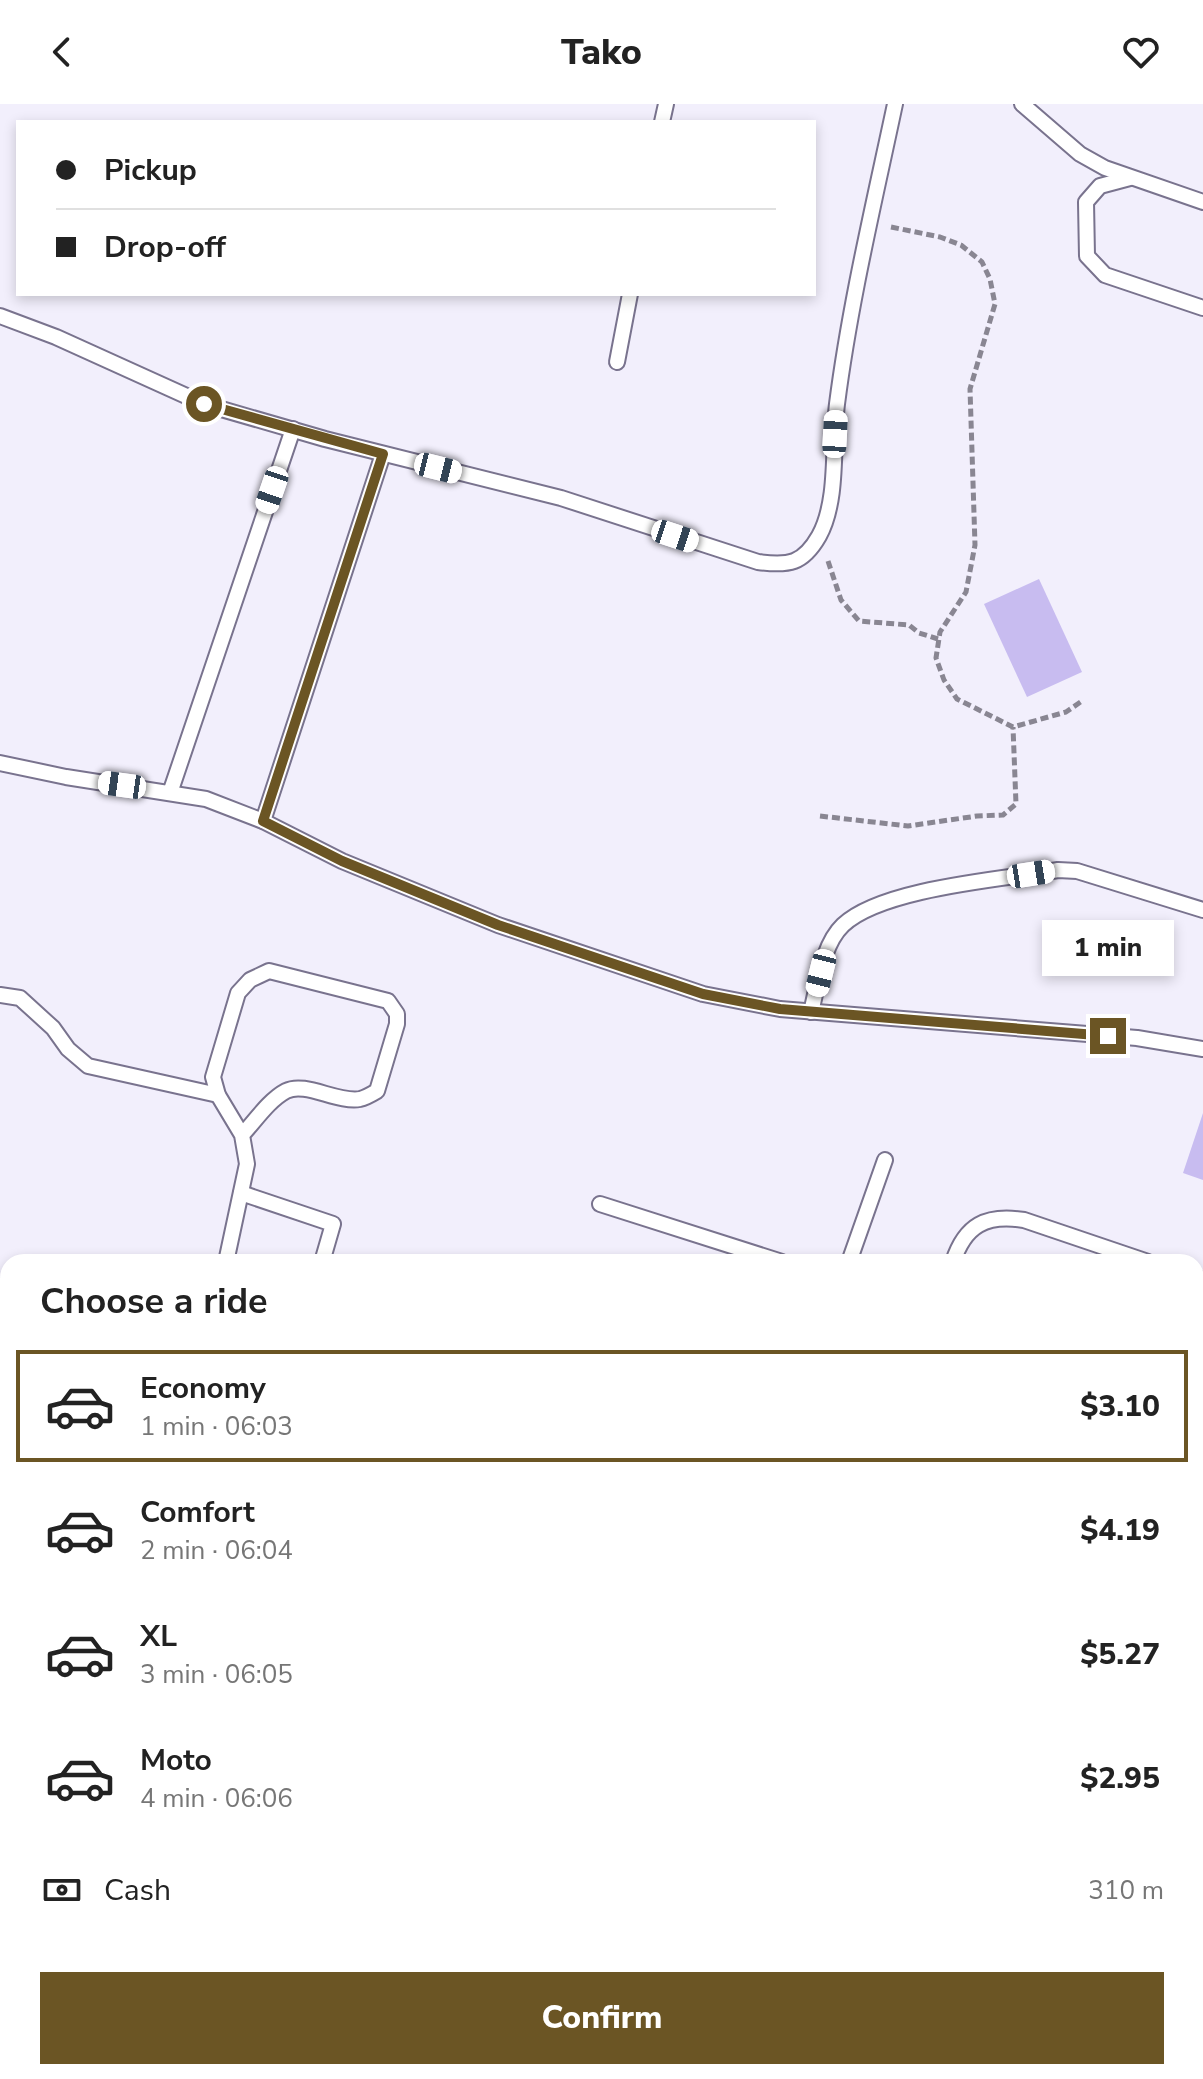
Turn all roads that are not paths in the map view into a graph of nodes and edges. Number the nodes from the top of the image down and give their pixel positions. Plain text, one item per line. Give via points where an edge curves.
1 (895, 104) edge
2 (1022, 104) edge
3 (1130, 178) junction
4 (1203, 202) edge
5 (630, 296) edge
6 (1203, 308) edge
7 (0, 316) edge
8 (617, 362) dead end
9 (293, 429) junction
10 (383, 454) junction
11 (0, 763) edge
12 (170, 793) junction
13 (263, 821) junction
14 (1203, 910) edge
15 (0, 995) edge
16 (811, 1012) junction
17 (1203, 1049) edge
18 (218, 1095) junction
19 (242, 1135) junction
20 (885, 1160) dead end
21 (241, 1193) junction
22 (600, 1204) dead end
23 (730, 1246) junction
24 (228, 1254) edge
25 (324, 1254) edge
26 (728, 1254) edge
27 (756, 1254) edge
28 (852, 1254) edge
29 (956, 1254) edge
30 (1124, 1254) edge

1 - 10 lane via 836,406 827,512 804,557 785,565 758,562 561,498
2 - 3 lane via 1080,154
3 - 4 lane
3 - 6 lane via 1100,186 1086,202 1087,256 1105,275
5 - 8 lane
7 - 9 lane via 204,404
9 - 10 lane
9 - 12 lane
10 - 13 lane
11 - 12 lane
12 - 13 lane via 206,799
13 - 16 lane via 342,861 512,930 703,994
14 - 16 lane via 1077,871 1058,870 898,896 842,925 829,947
15 - 18 lane via 20,998 88,1066
16 - 17 lane via 1137,1038
18 - 19 lane
18 - 19 lane via 213,1077 238,993 269,971 388,1001 397,1014 377,1091 360,1099 288,1090
19 - 21 lane via 247,1164
20 - 28 lane
21 - 24 lane
21 - 25 lane via 333,1224
22 - 23 lane
23 - 26 lane
23 - 27 lane
29 - 30 lane via 973,1229 985,1220 1004,1217

